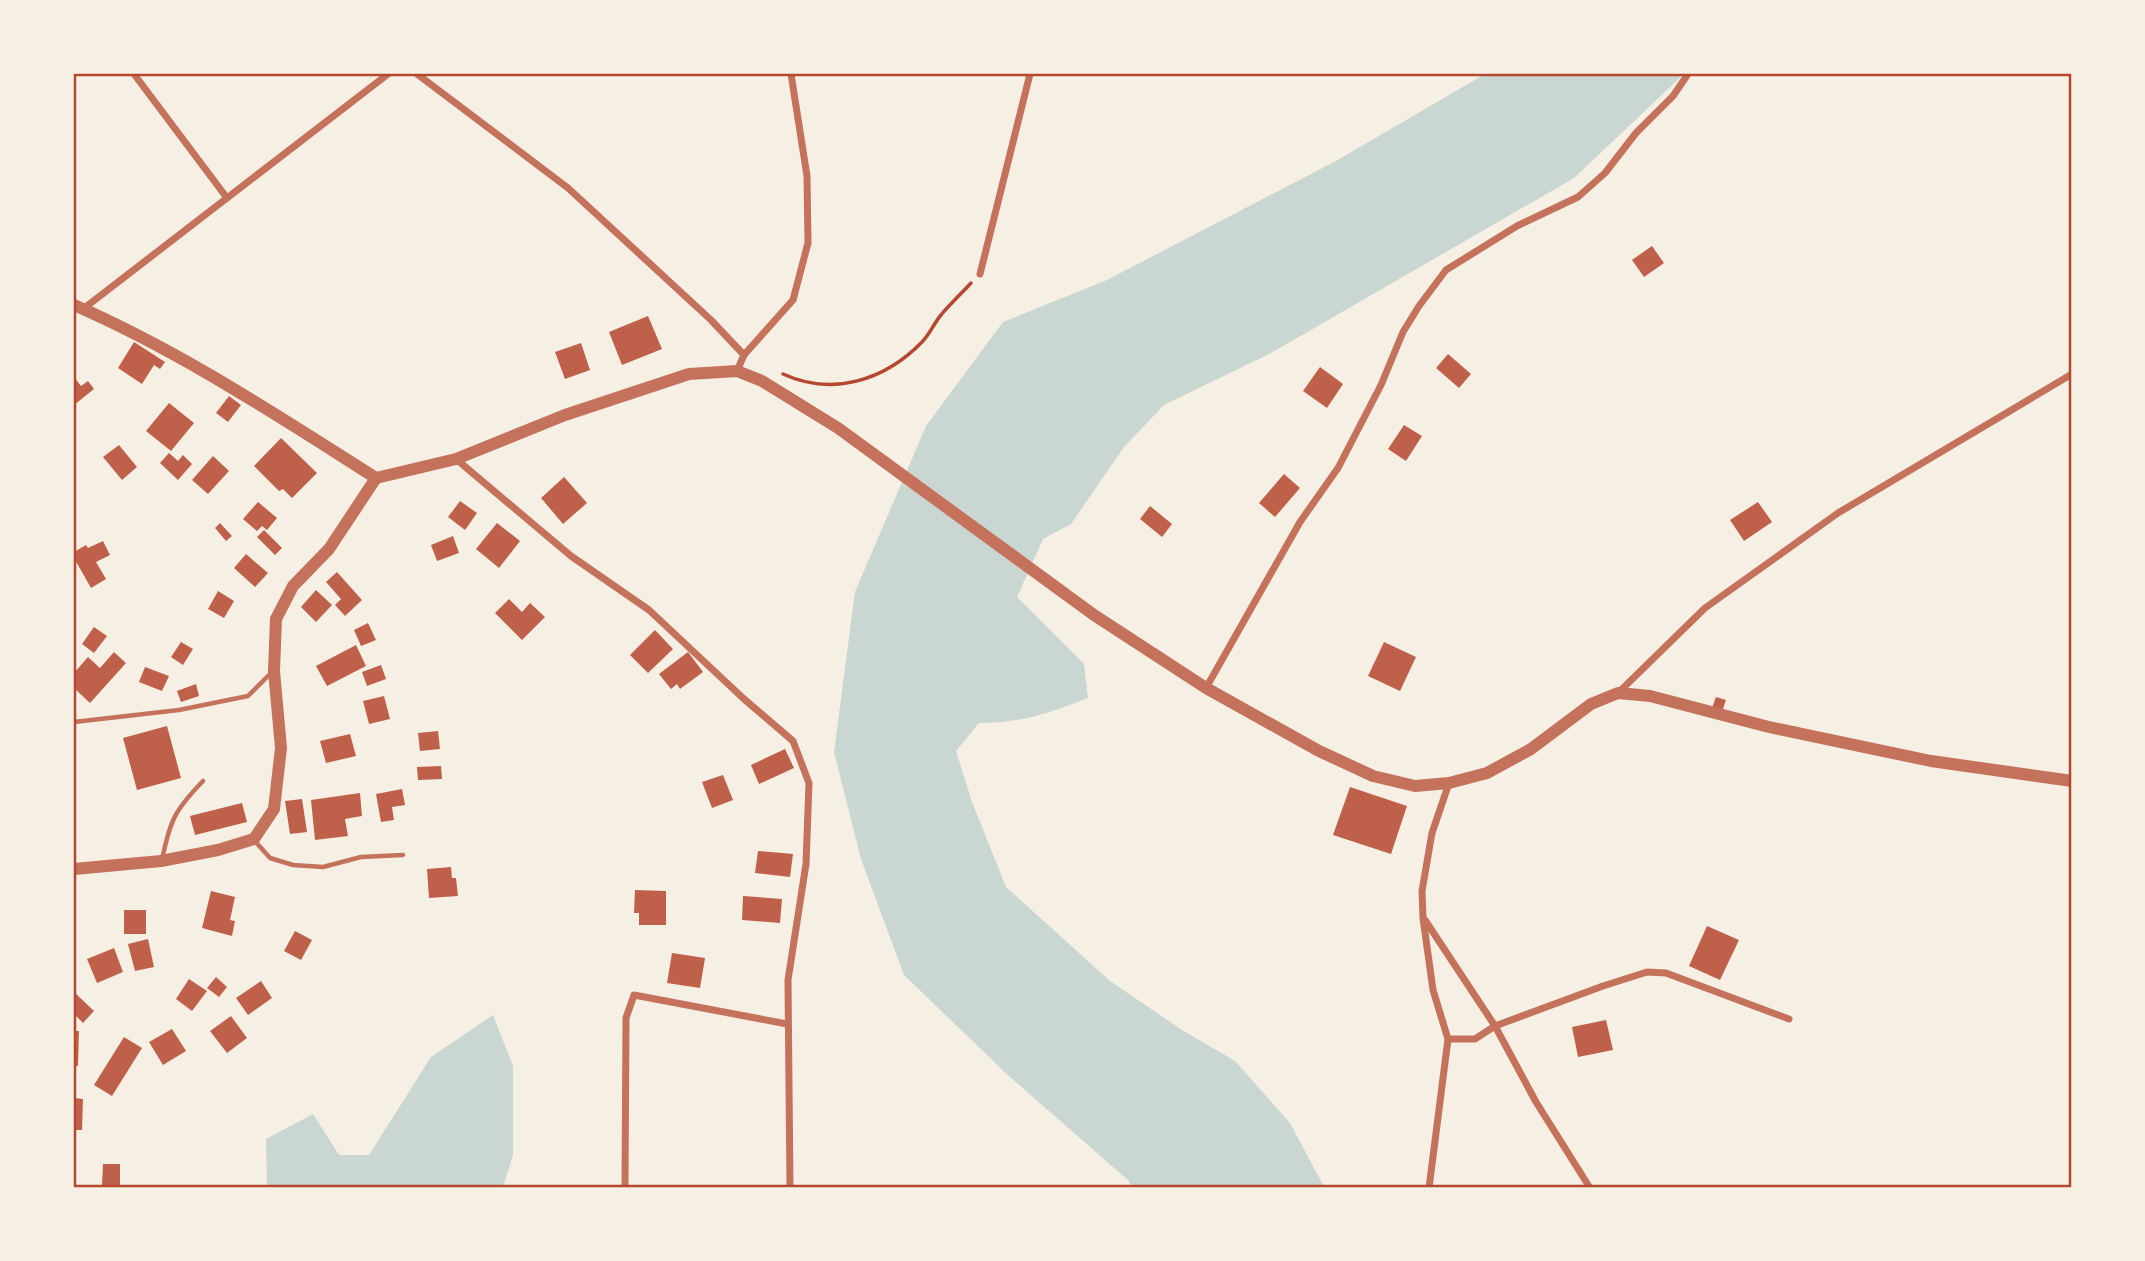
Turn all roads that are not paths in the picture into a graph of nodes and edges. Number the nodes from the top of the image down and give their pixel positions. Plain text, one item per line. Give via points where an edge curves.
1 (134, 74) edge
2 (388, 74) edge
3 (417, 74) edge
4 (791, 74) edge
5 (1030, 74) edge
6 (1688, 74) edge
7 (227, 198) junction
8 (980, 274) road end
9 (78, 307) edge
10 (744, 355) junction
11 (737, 371) junction
12 (2071, 374) edge
13 (456, 459) junction
14 (376, 478) junction
15 (274, 671) junction
16 (1206, 688) junction
17 (1618, 693) junction
18 (74, 722) edge
19 (203, 781) dead end
20 (2071, 781) edge
21 (1449, 783) junction
22 (254, 839) junction
23 (403, 855) dead end
24 (161, 861) junction
25 (74, 869) edge
26 (1423, 918) junction
27 (1789, 1019) dead end
28 (788, 1024) junction
29 (1495, 1026) junction
30 (1448, 1040) junction
31 (625, 1186) dead end
32 (790, 1188) edge
33 (1429, 1188) edge
34 (1590, 1188) edge

1 - 7 street
2 - 7 street
3 - 10 street via 568,188
4 - 10 street via 807,176 808,243 793,300
5 - 8 street
6 - 16 street via 1605,173 1578,197 1517,226 1446,270 1404,331 1338,468 1300,522
7 - 9 street
9 - 14 street via 237,391
10 - 11 street
11 - 13 street via 689,374 565,415
11 - 16 street via 762,381 838,428 1094,615
12 - 17 street via 1838,513 1705,608
13 - 14 street
13 - 28 street via 571,556 649,610 793,741 810,783 806,864 788,980
14 - 15 street via 329,548 292,586 276,619
15 - 18 lane via 248,696 179,710
15 - 22 street via 281,748 274,809
16 - 21 street via 1373,776 1415,786
17 - 20 street via 1650,696 1931,761
17 - 21 street via 1591,704 1531,749 1487,773
19 - 24 lane via 178,808
21 - 26 street via 1432,833 1422,891
22 - 23 lane via 270,858 293,865 323,867 361,857
22 - 24 street
24 - 25 street
26 - 29 street
26 - 30 street via 1433,990
27 - 29 street via 1666,973 1647,972
28 - 31 street via 634,995 626,1018
28 - 32 street
29 - 30 street via 1475,1039
29 - 34 street
30 - 33 street

